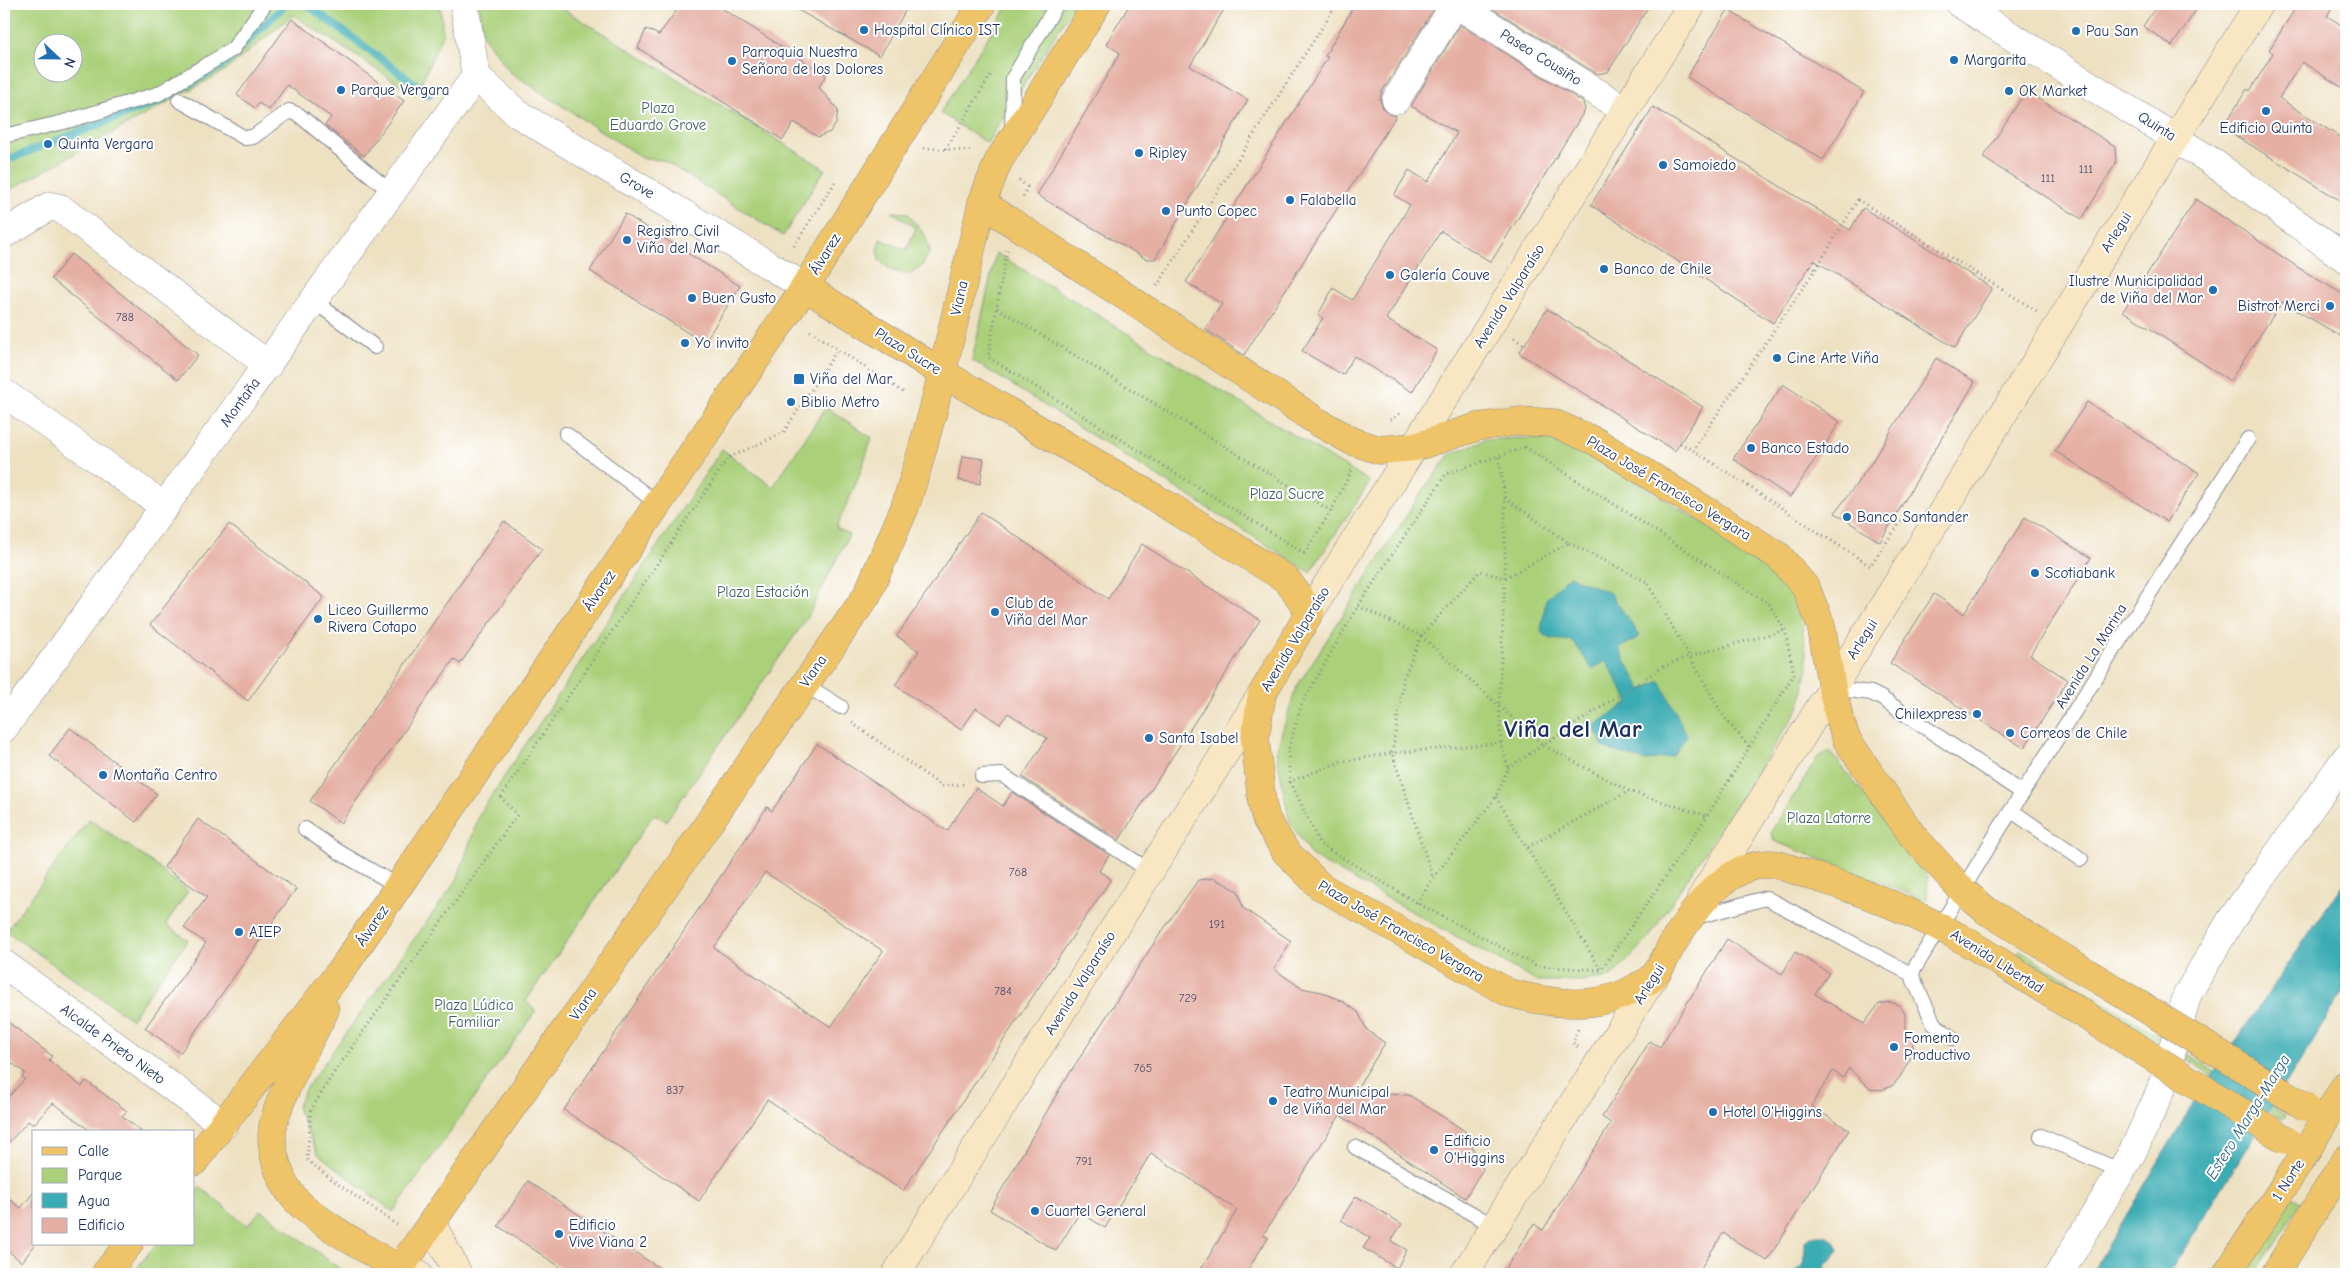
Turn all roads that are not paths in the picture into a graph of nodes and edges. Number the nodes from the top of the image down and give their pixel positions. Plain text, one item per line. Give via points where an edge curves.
1 (265, 4) edge
2 (464, 4) edge
3 (982, 4) edge
4 (1057, 4) edge
5 (1097, 4) edge
6 (1456, 4) edge
7 (1692, 4) edge
8 (1960, 4) edge
9 (2259, 4) edge
10 (476, 76) junction
11 (179, 100) dead end
12 (1396, 100) dead end
13 (1625, 110) junction
14 (4, 136) edge
15 (2175, 138) junction
16 (1011, 141) junction
17 (392, 193) junction
18 (982, 203) junction
19 (4, 234) edge
20 (2346, 259) edge
21 (805, 287) junction
22 (314, 300) junction
23 (375, 347) dead end
24 (268, 365) junction
25 (941, 372) junction
26 (4, 393) edge
27 (566, 434) dead end
28 (2248, 438) dead end
29 (1415, 447) junction
30 (658, 504) junction
31 (165, 507) junction
32 (1310, 612) junction
33 (804, 684) junction
34 (1832, 688) junction
35 (1262, 694) junction
36 (13, 698) edge
37 (840, 707) dead end
38 (4, 728) edge
39 (2346, 758) edge
40 (982, 776) dead end
41 (2023, 793) junction
42 (2012, 811) junction
43 (305, 830) dead end
44 (2082, 860) dead end
45 (1150, 871) junction
46 (398, 886) junction
47 (1962, 890) junction
48 (1687, 920) junction
49 (1941, 926) junction
50 (4, 964) edge
51 (345, 965) junction
52 (1911, 974) junction
53 (1653, 978) junction
54 (1952, 1038) dead end
55 (2346, 1084) edge
56 (2326, 1118) edge
57 (224, 1124) junction
58 (2041, 1136) dead end
59 (1355, 1146) dead end
60 (2296, 1146) junction
61 (195, 1161) edge
62 (2344, 1170) edge
63 (2121, 1171) junction
64 (432, 1224) junction
65 (1494, 1226) junction
66 (127, 1246) edge
67 (405, 1273) edge
68 (105, 1274) edge
69 (458, 1274) edge
70 (896, 1274) edge
71 (1464, 1274) edge
72 (2059, 1274) edge
73 (2227, 1274) edge
74 (2275, 1274) edge

1 - 14 lane via 233,49 158,94
2 - 10 street
3 - 21 main road, Álvarez
4 - 16 lane via 1013,78
5 - 16 main road, Viana
6 - 12 street, Paseo Cousiño
6 - 13 street, Paseo Cousiño
7 - 13 main road, Avenida Valparaíso
8 - 15 street, Quinta
9 - 15 main road, Arlegui
10 - 17 street, Montaña
10 - 21 street, Grove via 518,114
11 - 17 lane via 245,138 253,137 289,111 299,114
13 - 29 main road, Avenida Valparaíso
15 - 20 street, Quinta
15 - 34 main road, Arlegui
16 - 18 main road, Viana via 998,162
17 - 22 street, Montaña
18 - 25 main road, Viana
18 - 29 main road via 1318,422 1364,446 1379,450
19 - 24 street via 50,206 60,208
21 - 25 main road, Plaza Sucre
21 - 30 main road, Álvarez
22 - 23 lane
22 - 24 street, Montaña
24 - 31 street, Montaña
25 - 32 main road, Plaza Sucre via 1287,580
25 - 33 main road, Viana via 905,507 867,595
26 - 31 street
27 - 30 lane
28 - 41 lane, Avenida La Marina
29 - 32 main road, Avenida Valparaíso
29 - 34 main road, Plaza José Francisco Vergara via 1477,427 1520,421 1553,423 1595,441 1780,557 1806,588 1817,615
30 - 46 main road, Álvarez
31 - 36 street, Montaña
32 - 35 main road, Avenida Valparaíso
33 - 37 lane
33 - 64 main road, Viana
34 - 41 lane via 1871,693 1881,698
34 - 47 main road via 1847,740 1912,835
34 - 48 main road, Arlegui
35 - 45 main road, Avenida Valparaíso
35 - 53 main road, Plaza José Francisco Vergara via 1256,738 1266,819 1286,852 1320,886 1509,993 1540,1001 1589,1003 1620,997
36 - 38 street, Montaña
39 - 63 street via 2231,920 2187,995 2162,1088
40 - 45 lane via 1002,775
41 - 42 lane, Avenida La Marina
42 - 44 lane
42 - 47 lane, Avenida La Marina
43 - 46 lane
45 - 70 main road, Avenida Valparaíso
46 - 51 main road, Álvarez
47 - 49 lane, Avenida Libertad
47 - 56 main road, bridge via 1987,911
48 - 49 main road via 1717,887 1734,874 1752,866 1771,864 1841,885
48 - 52 lane via 1766,898
48 - 53 main road, Arlegui
49 - 52 lane
49 - 60 main road, Avenida Libertad, bridge
50 - 57 street, Alcalde Prieto Nieto
51 - 57 main road, Álvarez
51 - 67 main road via 281,1100 272,1135 278,1170 286,1187 300,1204
52 - 54 lane via 1934,1024
53 - 65 main road, Arlegui
55 - 56 main road, 1 Norte
56 - 60 main road, 1 Norte
57 - 61 main road, Álvarez
58 - 63 lane
59 - 65 lane
60 - 62 main road, Avenida Libertad
60 - 73 main road, 1 Norte
62 - 74 main road
63 - 72 street
64 - 67 main road, Viana
64 - 69 main road
65 - 71 main road, Arlegui
66 - 68 main road

